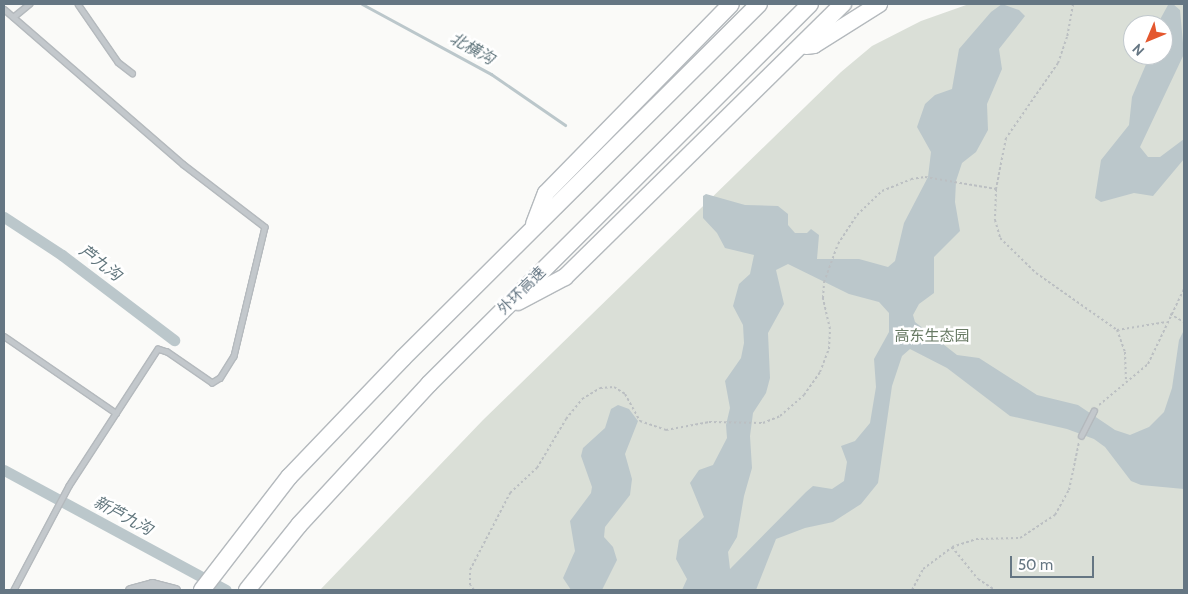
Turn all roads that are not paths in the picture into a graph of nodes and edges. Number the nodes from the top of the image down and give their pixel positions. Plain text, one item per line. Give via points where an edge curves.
1 (29, 4) edge
2 (78, 4) edge
3 (731, 4) edge
4 (759, 4) edge
5 (810, 4) edge
6 (843, 4) edge
7 (880, 4) edge
8 (4, 9) edge
9 (13, 17) junction
10 (799, 48) junction
11 (132, 73) dead end
12 (532, 229) junction
13 (503, 310) junction
14 (4, 336) edge
15 (1094, 411) road end
16 (116, 413) junction
17 (1080, 436) road end
18 (14, 590) edge
19 (130, 590) edge
20 (175, 590) edge
21 (202, 590) edge
22 (247, 590) edge

1 - 9 lane
2 - 11 lane via 118,62
3 - 12 highway via 546,193
4 - 12 highway
5 - 13 highway, 外环高速
6 - 10 highway
7 - 10 highway via 814,44
8 - 9 lane
9 - 16 lane via 183,164 265,227 234,356 220,378 212,382 158,349
10 - 13 highway via 565,277
12 - 21 highway via 289,477
13 - 22 highway, 外环高速 via 365,451
14 - 16 lane
15 - 17 lane
16 - 18 lane via 69,486
19 - 20 street via 152,584

